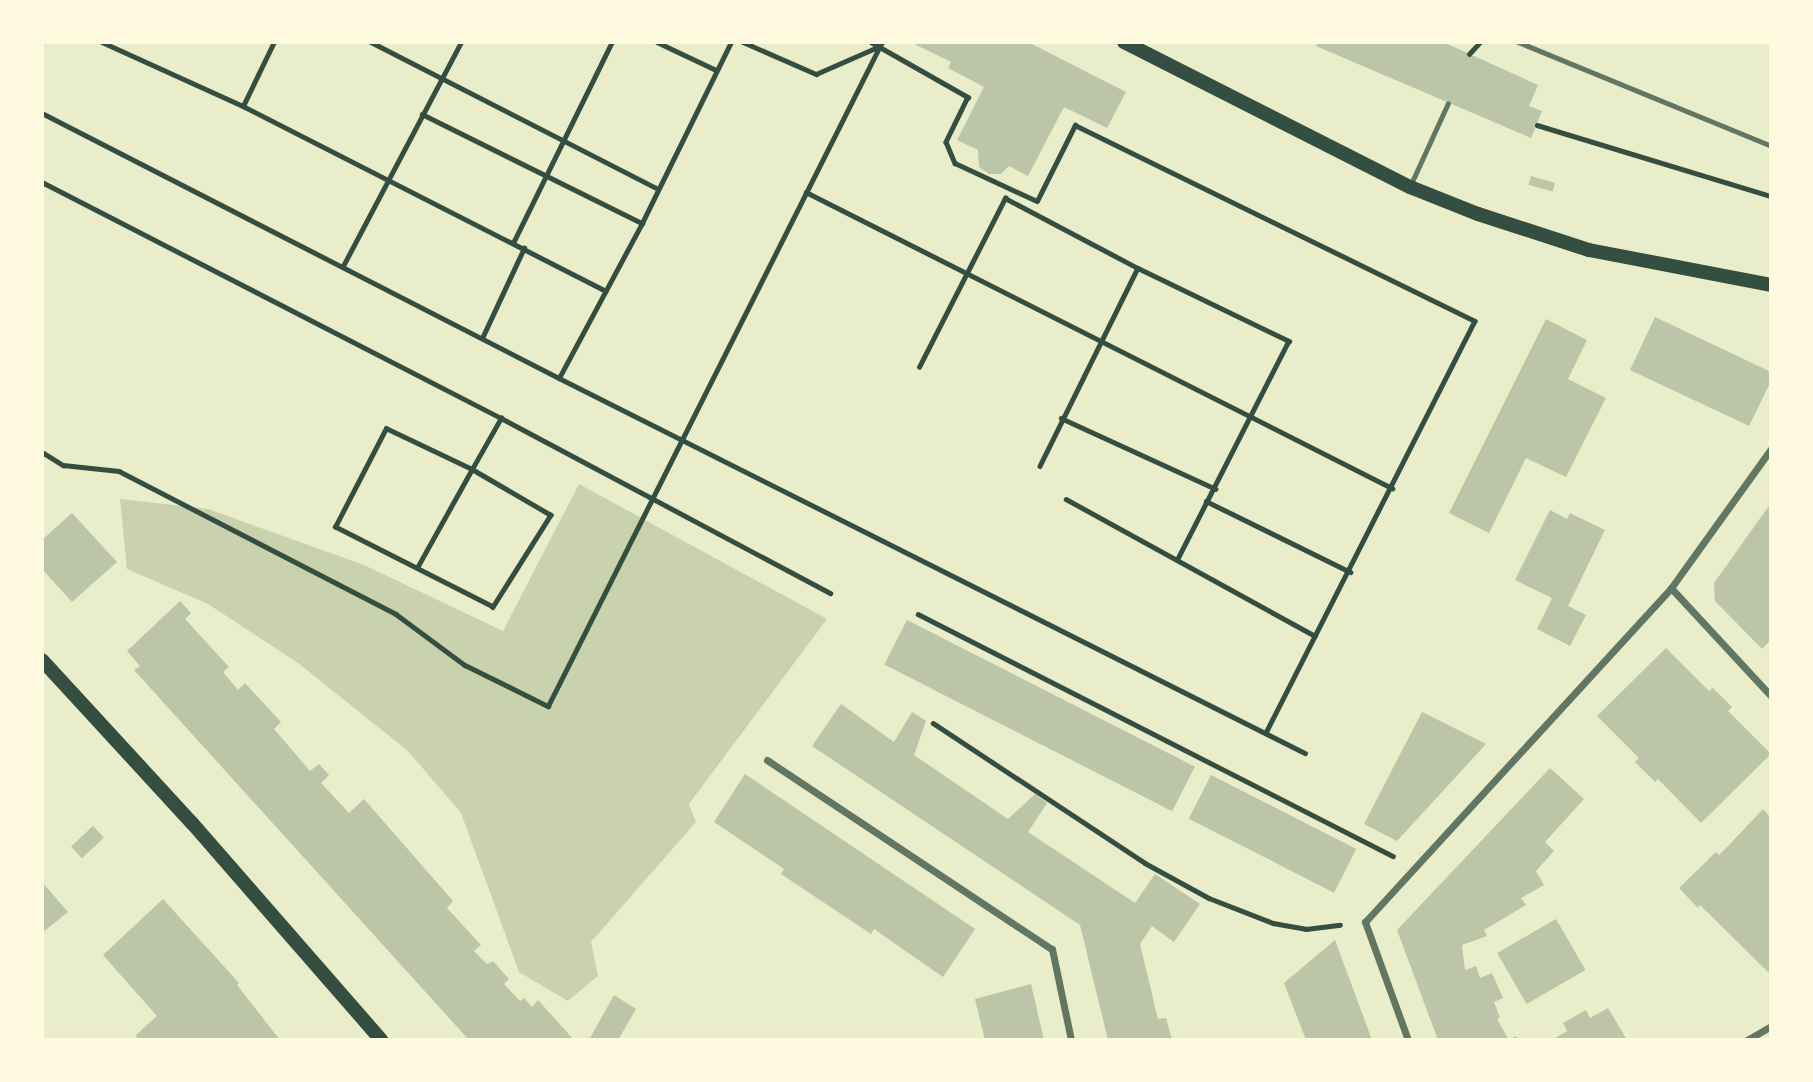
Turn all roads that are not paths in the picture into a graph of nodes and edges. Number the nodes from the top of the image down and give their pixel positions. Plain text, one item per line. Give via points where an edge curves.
1 (1124, 42) edge
2 (1518, 42) edge
3 (1448, 103) dead end
4 (1771, 146) edge
5 (1410, 187) junction
6 (1771, 285) edge
7 (1771, 449) edge
8 (1671, 588) junction
9 (42, 660) edge
10 (1771, 696) edge
11 (767, 760) dead end
12 (1771, 1026) edge
13 (381, 1040) edge
14 (1071, 1040) edge
15 (1408, 1040) edge
16 (1747, 1040) edge

1 - 5 main road
2 - 4 lane
3 - 5 lane
5 - 6 main road via 1589,250
7 - 8 street
8 - 10 street
8 - 15 street via 1365,922
9 - 13 main road
11 - 14 street via 1052,949
12 - 16 street

